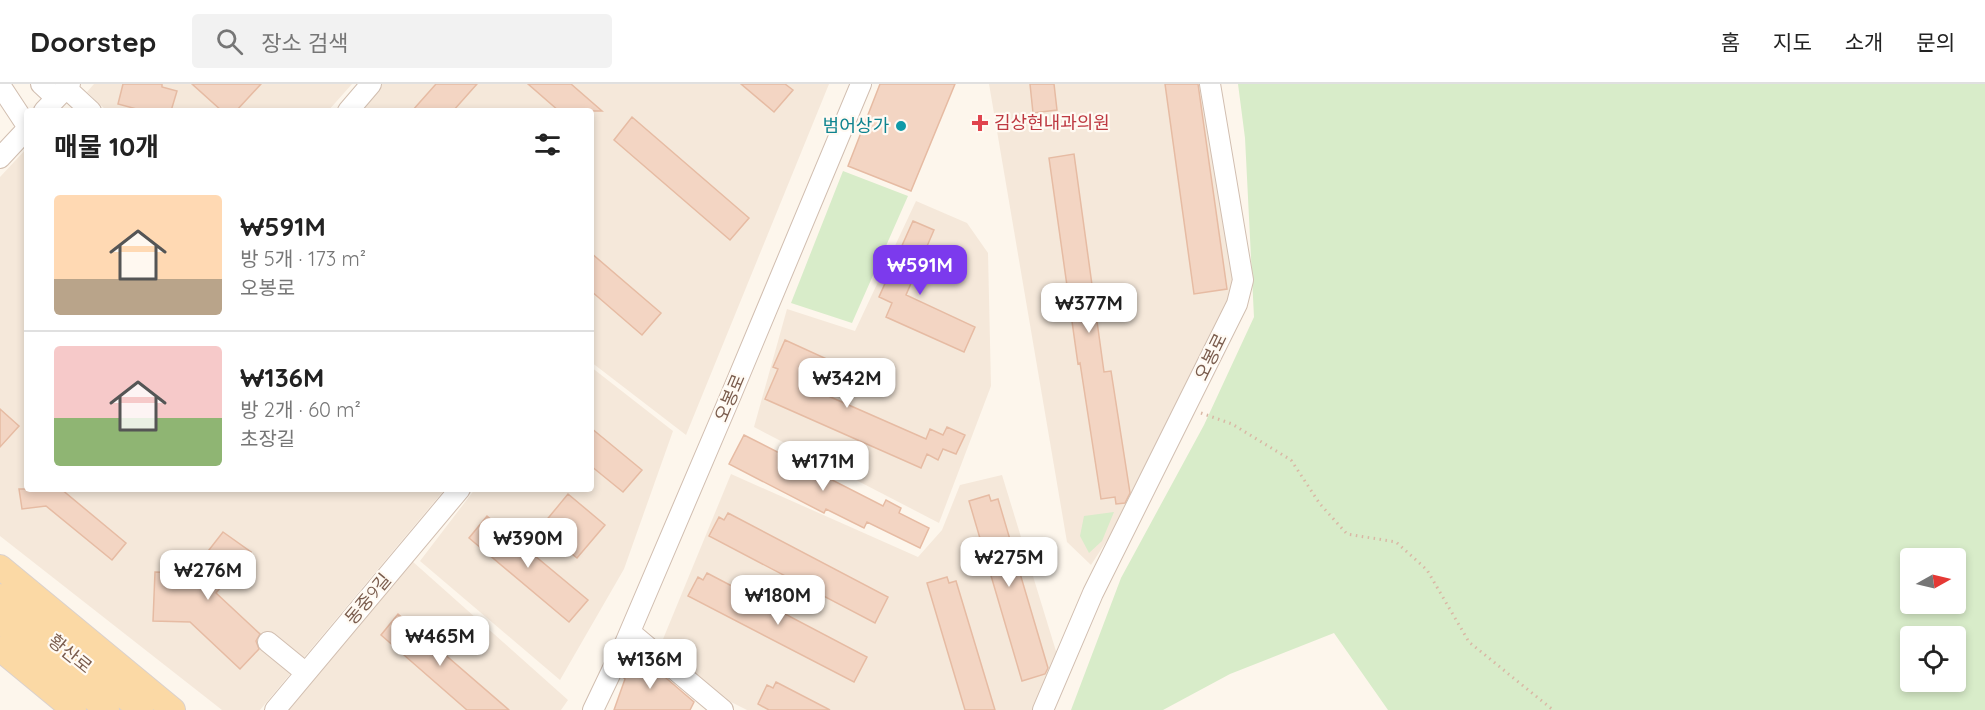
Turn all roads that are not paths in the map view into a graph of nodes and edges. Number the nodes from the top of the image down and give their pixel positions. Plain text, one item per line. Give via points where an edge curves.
1 (40, 84) edge
2 (371, 84) edge
3 (861, 84) edge
4 (1209, 84) edge
5 (0, 86) edge
6 (59, 95) edge
7 (85, 108) edge
8 (351, 108) edge
9 (24, 123) edge
10 (24, 131) edge
11 (0, 158) edge
12 (457, 492) edge
13 (0, 567) edge
14 (0, 596) edge
15 (0, 621) edge
16 (630, 632) junction
17 (268, 642) dead end
18 (0, 649) edge
19 (306, 673) junction
20 (702, 703) edge
21 (74, 710) edge
22 (107, 710) edge
23 (141, 710) edge
24 (173, 710) edge
25 (275, 710) edge
26 (594, 710) edge
27 (723, 710) edge
28 (1043, 710) edge

1 - 6 street
2 - 8 street
3 - 16 street, 오봉로
4 - 28 street, 오봉로 via 1243,280 1237,304 1093,593
5 - 9 street
6 - 7 street
10 - 11 street
12 - 19 street, 동중9길
13 - 24 main road
14 - 23 main road, 황산로
15 - 22 main road, 황산로
16 - 20 street
16 - 26 street, 오봉로
17 - 19 street
18 - 21 main road
19 - 25 street, 동중9길
20 - 27 street

